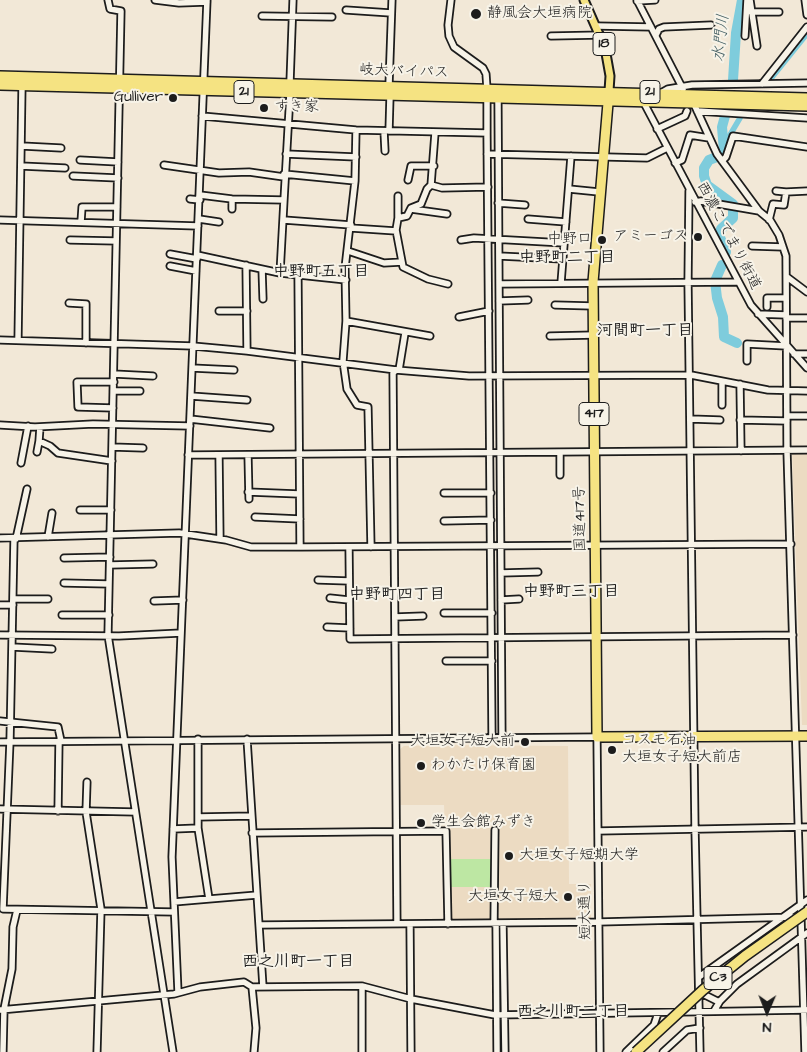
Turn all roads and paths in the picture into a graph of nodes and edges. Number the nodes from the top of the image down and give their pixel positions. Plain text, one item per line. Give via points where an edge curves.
1 (108, 0) edge
2 (155, 0) edge
3 (293, 0) edge
4 (392, 0) edge
5 (451, 0) edge
6 (584, 0) edge
7 (637, 0) edge
8 (655, 0) edge
9 (748, 0) edge
10 (805, 0) edge
11 (207, 1) edge
12 (346, 10) dead end
13 (751, 12) junction
14 (779, 12) dead end
15 (391, 13) junction
16 (807, 15) edge
17 (262, 16) dead end
18 (292, 17) junction
19 (332, 17) dead end
20 (711, 25) dead end
21 (597, 26) junction
22 (651, 27) junction
23 (807, 27) edge
24 (601, 35) junction
25 (656, 35) junction
26 (551, 36) dead end
27 (746, 36) dead end
28 (757, 46) dead end
29 (0, 76) edge
30 (120, 79) junction
31 (204, 80) junction
32 (290, 82) junction
33 (807, 83) edge
34 (762, 84) junction
35 (0, 85) edge
36 (390, 85) junction
37 (22, 86) junction
38 (120, 89) junction
39 (203, 90) junction
40 (684, 90) junction
41 (609, 92) junction
42 (290, 94) junction
43 (491, 94) junction
44 (390, 96) junction
45 (807, 98) edge
46 (608, 102) junction
47 (644, 103) junction
48 (807, 106) edge
49 (696, 107) junction
50 (688, 111) dead end
51 (202, 116) junction
52 (807, 118) edge
53 (290, 125) junction
54 (657, 129) junction
55 (356, 130) junction
56 (386, 131) junction
57 (435, 133) junction
58 (487, 133) junction
59 (710, 138) junction
60 (22, 146) junction
61 (807, 147) edge
62 (61, 148) dead end
63 (667, 148) junction
64 (385, 152) dead end
65 (286, 154) junction
66 (492, 154) junction
67 (571, 156) junction
68 (356, 157) junction
69 (603, 158) junction
70 (720, 158) junction
71 (80, 160) dead end
72 (118, 162) junction
73 (675, 164) junction
74 (164, 165) dead end
75 (21, 166) junction
76 (434, 166) junction
77 (66, 168) dead end
78 (201, 170) junction
79 (72, 176) dead end
80 (284, 176) junction
81 (118, 178) junction
82 (355, 180) junction
83 (408, 180) dead end
84 (431, 185) junction
85 (488, 187) junction
86 (568, 189) junction
87 (689, 190) junction
88 (776, 191) dead end
89 (807, 191) edge
90 (599, 192) junction
91 (786, 192) junction
92 (398, 196) dead end
93 (200, 197) junction
94 (190, 199) dead end
95 (232, 199) junction
96 (284, 200) junction
97 (695, 202) junction
98 (498, 203) junction
99 (525, 205) dead end
100 (117, 207) junction
101 (232, 209) dead end
102 (411, 210) junction
103 (759, 211) junction
104 (447, 214) dead end
105 (398, 218) junction
106 (199, 219) junction
107 (528, 219) dead end
108 (0, 220) edge
109 (284, 220) junction
110 (769, 220) junction
111 (20, 221) junction
112 (81, 222) junction
113 (219, 222) dead end
114 (566, 222) junction
115 (117, 223) junction
116 (198, 226) junction
117 (351, 226) junction
118 (396, 231) junction
119 (493, 239) junction
120 (70, 240) dead end
121 (460, 240) dead end
122 (116, 241) junction
123 (564, 243) junction
124 (752, 246) dead end
125 (783, 247) junction
126 (348, 251) junction
127 (170, 254) dead end
128 (498, 256) junction
129 (197, 257) junction
130 (562, 259) junction
131 (402, 262) junction
132 (246, 265) junction
133 (170, 266) dead end
134 (262, 269) junction
135 (196, 271) junction
136 (280, 272) junction
137 (298, 275) junction
138 (786, 277) junction
139 (346, 280) junction
140 (593, 282) junction
141 (688, 282) junction
142 (737, 282) junction
143 (448, 284) dead end
144 (499, 284) junction
145 (561, 284) junction
146 (807, 292) edge
147 (786, 298) junction
148 (263, 299) dead end
149 (528, 300) dead end
150 (499, 301) junction
151 (69, 303) dead end
152 (555, 305) dead end
153 (593, 306) junction
154 (767, 307) dead end
155 (219, 310) dead end
156 (247, 311) junction
157 (489, 311) junction
158 (758, 314) junction
159 (786, 316) junction
160 (459, 317) dead end
161 (807, 318) edge
162 (346, 321) junction
163 (405, 333) junction
164 (594, 335) junction
165 (430, 336) dead end
166 (550, 336) dead end
167 (0, 340) edge
168 (18, 340) junction
169 (86, 343) junction
170 (114, 344) junction
171 (193, 346) junction
172 (786, 346) junction
173 (247, 350) junction
174 (794, 354) junction
175 (807, 354) edge
176 (298, 356) junction
177 (343, 361) junction
178 (747, 361) dead end
179 (192, 368) junction
180 (807, 368) edge
181 (234, 370) dead end
182 (397, 370) junction
183 (114, 374) junction
184 (594, 374) junction
185 (690, 375) junction
186 (154, 376) dead end
187 (494, 376) junction
188 (722, 381) junction
189 (114, 382) junction
190 (740, 384) junction
191 (113, 391) junction
192 (140, 391) dead end
193 (786, 391) junction
194 (807, 391) edge
195 (191, 396) junction
196 (247, 400) dead end
197 (722, 405) dead end
198 (113, 408) junction
199 (807, 416) edge
200 (787, 418) junction
201 (190, 419) junction
202 (691, 419) junction
203 (720, 420) dead end
204 (740, 420) junction
205 (113, 424) junction
206 (0, 425) edge
207 (28, 426) junction
208 (190, 426) junction
209 (40, 427) junction
210 (270, 428) dead end
211 (39, 441) junction
212 (112, 447) junction
213 (143, 448) dead end
214 (807, 450) edge
215 (741, 451) junction
216 (787, 451) junction
217 (37, 452) dead end
218 (560, 452) junction
219 (594, 452) junction
220 (691, 452) junction
221 (495, 453) junction
222 (368, 454) junction
223 (393, 454) junction
224 (188, 455) junction
225 (219, 455) junction
226 (248, 455) junction
227 (299, 455) junction
228 (112, 461) junction
229 (20, 463) dead end
230 (560, 475) dead end
231 (27, 489) dead end
232 (444, 493) dead end
233 (491, 493) junction
234 (300, 494) junction
235 (80, 510) dead end
236 (111, 510) junction
237 (52, 512) dead end
238 (255, 517) dead end
239 (300, 518) junction
240 (491, 520) junction
241 (444, 521) dead end
242 (185, 534) junction
243 (110, 535) junction
244 (48, 537) junction
245 (0, 538) edge
246 (15, 539) junction
247 (220, 539) junction
248 (693, 543) junction
249 (595, 544) junction
250 (791, 544) junction
251 (496, 545) junction
252 (394, 546) junction
253 (349, 547) junction
254 (371, 547) junction
255 (300, 548) junction
256 (110, 557) junction
257 (64, 558) dead end
258 (153, 564) dead end
259 (110, 565) junction
260 (538, 572) dead end
261 (501, 573) junction
262 (318, 580) dead end
263 (349, 581) junction
264 (64, 583) dead end
265 (109, 584) junction
266 (330, 598) dead end
267 (48, 599) dead end
268 (519, 599) dead end
269 (183, 600) junction
270 (350, 600) junction
271 (501, 600) junction
272 (154, 601) dead end
273 (13, 602) junction
274 (0, 605) edge
275 (444, 613) dead end
276 (492, 613) junction
277 (62, 615) dead end
278 (109, 615) junction
279 (423, 616) dead end
280 (395, 617) junction
281 (327, 628) dead end
282 (350, 628) junction
283 (181, 633) junction
284 (0, 635) edge
285 (12, 635) junction
286 (108, 635) junction
287 (793, 635) junction
288 (693, 636) junction
289 (596, 637) junction
290 (395, 638) junction
291 (497, 638) junction
292 (12, 647) junction
293 (52, 649) dead end
294 (446, 662) dead end
295 (492, 662) junction
296 (0, 721) edge
297 (10, 722) junction
298 (497, 736) junction
299 (796, 736) junction
300 (807, 736) edge
301 (397, 737) junction
302 (597, 737) junction
303 (694, 737) junction
304 (247, 739) junction
305 (124, 740) junction
306 (177, 740) junction
307 (198, 740) junction
308 (60, 741) junction
309 (0, 742) edge
310 (10, 742) junction
311 (87, 782) dead end
312 (3, 809) edge
313 (58, 811) junction
314 (86, 812) junction
315 (134, 812) junction
316 (252, 816) junction
317 (198, 817) junction
318 (798, 827) junction
319 (807, 827) edge
320 (198, 828) junction
321 (173, 829) junction
322 (695, 829) junction
323 (495, 830) dead end
324 (598, 831) junction
325 (397, 832) junction
326 (252, 833) junction
327 (257, 894) junction
328 (210, 899) junction
329 (807, 900) edge
330 (174, 902) junction
331 (800, 904) junction
332 (18, 910) junction
333 (101, 911) junction
334 (151, 912) junction
335 (174, 912) junction
336 (804, 914) edge
337 (784, 918) junction
338 (697, 920) junction
339 (599, 922) junction
340 (397, 924) junction
341 (410, 924) junction
342 (448, 924) junction
343 (498, 924) junction
344 (259, 925) junction
345 (804, 935) edge
346 (698, 977) junction
347 (263, 986) junction
348 (362, 986) junction
349 (252, 987) junction
350 (178, 992) junction
351 (699, 992) junction
352 (163, 995) junction
353 (98, 1000) junction
354 (411, 1000) junction
355 (719, 1002) junction
356 (2, 1009) edge
357 (700, 1011) junction
358 (714, 1011) junction
359 (806, 1011) edge
360 (658, 1013) junction
361 (600, 1015) junction
362 (500, 1016) junction
363 (700, 1028) junction
364 (3, 1052) edge
365 (97, 1052) edge
366 (173, 1052) edge
367 (254, 1052) edge
368 (362, 1052) edge
369 (411, 1052) edge
370 (497, 1052) edge
371 (505, 1052) edge
372 (600, 1052) edge
373 (626, 1052) edge
374 (636, 1052) edge
375 (662, 1052) edge
376 (700, 1052) edge
377 (805, 1052) edge

1 - 30 street via 110,9 121,11
2 - 11 street
3 - 18 street
4 - 15 street
5 - 43 street via 449,36 454,47 483,68
6 - 21 main road, 18
7 - 8 street
7 - 22 street
9 - 13 street
9 - 27 street
10 - 16 street
11 - 31 street
12 - 15 street
13 - 14 street
13 - 28 street
15 - 36 street
17 - 18 street
18 - 19 street
18 - 32 street
20 - 25 street via 664,27
21 - 22 street
21 - 24 main road, 18
22 - 25 street
23 - 34 street
24 - 26 street
24 - 41 main road, 18 via 608,62
25 - 40 street
29 - 30 highway, 岐大バイパス / 21
30 - 31 highway, 岐大バイパス / 21
30 - 38 street
31 - 32 highway, 岐大バイパス / 21
31 - 39 street
32 - 36 highway, 岐大バイパス / 21
33 - 34 street
34 - 40 street
35 - 37 highway, 岐大バイパス / 21
36 - 43 highway, 岐大バイパス / 21
37 - 38 highway, 岐大バイパス / 21
37 - 60 street
38 - 39 highway, 岐大バイパス / 21
38 - 72 street
39 - 42 highway, 岐大バイパス / 21
39 - 51 street
40 - 41 highway, 岐大バイパス / 21
40 - 45 highway, 岐大バイパス / 21
41 - 43 highway, 岐大バイパス / 21
41 - 46 highway, 国道417号 / 417
42 - 44 highway, 岐大バイパス / 21
42 - 53 street
43 - 44 highway, 岐大バイパス / 21
43 - 46 highway, 岐大バイパス / 21
43 - 58 street
43 - 66 street
44 - 56 street
46 - 47 highway, 岐大バイパス / 21
46 - 69 highway, 国道417号 / 417
47 - 49 highway, 岐大バイパス / 21
47 - 54 street, 西濃こでまり街道
48 - 49 highway, 岐大バイパス / 21
49 - 52 street
49 - 59 street
50 - 54 street via 685,116
51 - 53 street
51 - 78 street
53 - 55 street
53 - 65 street
54 - 63 street, 西濃こでまり街道
55 - 56 street
55 - 68 street
56 - 57 street
56 - 64 street
57 - 58 street
57 - 76 street
58 - 66 street
59 - 70 street
59 - 73 street via 690,135 682,160
60 - 62 street
60 - 75 street
61 - 70 street via 733,136 726,157
63 - 69 street via 647,158
63 - 73 street, 西濃こでまり街道
65 - 68 street
65 - 80 street
66 - 67 street
66 - 85 street
66 - 98 street
67 - 69 street
67 - 86 street
68 - 82 street
69 - 90 highway, 国道417号 / 417
70 - 103 street
71 - 72 street
72 - 81 street
73 - 87 street, 西濃こでまり街道
74 - 78 street
75 - 77 street
75 - 111 street
76 - 83 street via 411,166
76 - 84 street
78 - 80 street
78 - 93 street
79 - 81 street
80 - 82 street
80 - 96 street
81 - 100 street
82 - 117 street
84 - 85 street via 442,188
84 - 102 street via 422,204
85 - 119 street
86 - 90 street
86 - 114 street
87 - 97 street, 西濃こでまり街道
87 - 141 street
88 - 91 street
89 - 91 street
90 - 140 highway, 国道417号 / 417
91 - 110 street via 784,205 773,204
92 - 105 street
93 - 94 street
93 - 95 street
93 - 106 street
95 - 96 street
95 - 101 street
96 - 109 street
97 - 103 street
97 - 142 street, 西濃こでまり街道
98 - 99 street
98 - 119 street
100 - 112 street via 82,207
100 - 115 street
102 - 104 street
102 - 105 street via 407,216
103 - 110 street
105 - 118 street
106 - 113 street
106 - 116 street
107 - 114 street
108 - 111 street
109 - 117 street
109 - 136 street
110 - 125 street
111 - 112 street
111 - 168 street
112 - 115 street
114 - 123 street
115 - 116 street
115 - 122 street
116 - 129 street
117 - 118 street
117 - 126 street
118 - 131 street
119 - 121 street via 477,235
119 - 123 street
119 - 128 street
119 - 157 street
120 - 122 street
122 - 170 street
123 - 130 street
124 - 125 street
125 - 138 street
126 - 131 street via 384,263
126 - 139 street via 344,268
127 - 129 street
128 - 130 street
128 - 144 street
129 - 132 street
129 - 135 street
130 - 145 street
131 - 143 street via 402,267
132 - 134 street
132 - 156 street
133 - 135 street
134 - 136 street
134 - 148 street
135 - 171 street
136 - 137 street
137 - 139 street
137 - 176 street
138 - 146 street
138 - 147 street
139 - 162 street
140 - 141 street
140 - 145 street
140 - 153 highway, 国道417号 / 417
141 - 142 street
141 - 185 street
142 - 158 street, 西濃こでまり街道
144 - 145 street
144 - 150 street
147 - 154 street via 767,298
147 - 159 street
149 - 150 street
150 - 187 street
151 - 169 street via 86,304
152 - 153 street
153 - 164 highway, 国道417号 / 417
155 - 156 street
156 - 173 street
157 - 160 street
157 - 187 street
158 - 159 street
158 - 172 street, 西濃こでまり街道
159 - 161 street
159 - 172 street
162 - 163 street
162 - 177 street
163 - 165 street
163 - 182 street
164 - 166 street
164 - 184 highway, 国道417号 / 417
167 - 168 street
168 - 169 street
169 - 170 street
170 - 171 street
170 - 183 street
171 - 173 street
171 - 179 street
172 - 174 street, 西濃こでまり街道
172 - 178 street via 747,344
172 - 193 street
173 - 176 street
174 - 175 street
174 - 180 street, 西濃こでまり街道
176 - 177 street
176 - 227 street
177 - 182 street
177 - 222 street via 347,389 357,405 368,407
179 - 181 street
179 - 195 street
182 - 187 street
182 - 223 street via 393,373
183 - 186 street
183 - 189 street
184 - 185 street
184 - 187 street
184 - 219 highway, 国道417号 / 417
185 - 188 street
185 - 202 street
187 - 221 street
187 - 221 street
188 - 190 street
188 - 197 street
189 - 191 street
189 - 198 street via 77,382 78,407
190 - 193 street
190 - 204 street
191 - 192 street
191 - 198 street
193 - 194 street
193 - 200 street
195 - 196 street
195 - 201 street
198 - 205 street
199 - 200 street
200 - 204 street
200 - 216 street
201 - 208 street
201 - 210 street
202 - 203 street
202 - 220 street
204 - 215 street
205 - 208 street
205 - 209 street
205 - 212 street
206 - 207 street
207 - 209 street
207 - 229 street
208 - 224 street
209 - 211 street
211 - 217 street
211 - 228 street via 58,453
212 - 213 street
212 - 228 street
214 - 216 street
215 - 216 street
215 - 220 street
216 - 250 street
218 - 219 street
218 - 221 street
218 - 230 street
219 - 220 street
219 - 249 highway, 国道417号 / 417
220 - 248 street
221 - 223 street
221 - 233 street
221 - 251 street
222 - 223 street
222 - 227 street
222 - 254 street
223 - 252 street
224 - 225 street
224 - 242 street
225 - 226 street
225 - 247 street
226 - 227 street
226 - 234 street via 248,496
227 - 234 street
228 - 236 street
231 - 246 street
232 - 233 street
233 - 240 street
234 - 239 street
235 - 236 street
236 - 243 street
237 - 244 street
238 - 239 street
239 - 255 street
240 - 241 street
240 - 251 street
242 - 243 street
242 - 247 street
242 - 269 street
243 - 244 street
243 - 256 street
244 - 246 street
245 - 246 street
246 - 273 street
247 - 255 street via 251,547
248 - 249 street
248 - 250 street
248 - 288 street
249 - 251 street
249 - 289 highway, 国道417号 / 417
250 - 287 street
251 - 252 street
251 - 261 street
251 - 276 street
252 - 254 street
252 - 280 street
253 - 254 street
253 - 255 street
253 - 263 street
256 - 257 street
256 - 259 street
258 - 259 street
259 - 265 street
260 - 261 street
261 - 271 street
262 - 263 street
263 - 270 street
264 - 265 street
265 - 278 street
266 - 270 street
267 - 273 street
268 - 271 street
269 - 272 street
269 - 283 street
270 - 282 street
271 - 291 street
273 - 274 street
273 - 285 street
275 - 276 street
276 - 291 street
277 - 278 street
278 - 286 street
279 - 280 street
280 - 290 street
281 - 282 street
282 - 290 street via 350,640
283 - 286 street
283 - 306 street
284 - 285 street
285 - 286 street
285 - 292 street
286 - 305 street
287 - 288 street
287 - 299 street
288 - 289 street
288 - 303 street
289 - 291 street
289 - 302 highway, 国道417号 / 417
290 - 291 street
290 - 301 street
291 - 295 street
291 - 298 street
292 - 293 street
292 - 297 street
294 - 295 street
295 - 298 street
296 - 297 street
297 - 308 street via 58,728
297 - 310 street
298 - 301 street
298 - 302 street
299 - 300 highway
299 - 303 highway
299 - 318 street
301 - 304 street
301 - 325 street
302 - 303 highway
302 - 324 street, 短大通り
303 - 322 street
304 - 307 street
304 - 316 street
305 - 306 street
305 - 308 street
305 - 315 street
306 - 307 street
306 - 321 street
307 - 317 street
308 - 310 street
308 - 313 street
309 - 310 street
310 - 312 street
311 - 314 street
312 - 313 street
312 - 332 street via 3,909
313 - 314 street
314 - 315 street
314 - 333 street
315 - 334 street
316 - 317 street
316 - 326 street
317 - 320 street
318 - 319 street
318 - 322 street
318 - 331 street
320 - 321 street
320 - 328 street
321 - 330 street
322 - 324 street
322 - 338 street
323 - 343 street
324 - 339 street, 短大通り
325 - 326 street
325 - 340 street
325 - 342 street via 446,831
326 - 327 street
327 - 328 street
327 - 344 street
328 - 330 street
329 - 331 street
330 - 335 street
331 - 336 street
331 - 337 street
332 - 333 street
332 - 356 street via 13,927 12,968
333 - 334 street
333 - 353 street
334 - 335 street
334 - 352 street
335 - 350 street
336 - 337 street
336 - 345 street
336 - 374 highway, C3, bridge via 703,990
337 - 338 street
337 - 346 street
338 - 339 street
338 - 346 street
339 - 343 street
339 - 361 street, 短大通り
340 - 341 street
340 - 344 street
341 - 342 street
341 - 354 street
342 - 343 street
343 - 362 street
344 - 347 street
345 - 355 street via 737,984
345 - 359 street
346 - 351 street
347 - 348 street
347 - 349 street
348 - 354 street
348 - 368 street
349 - 350 street via 244,982
349 - 367 street via 256,1028
350 - 352 street
351 - 355 street
351 - 357 street
352 - 353 street
352 - 366 street
353 - 356 street
353 - 365 street
354 - 362 street
354 - 369 street
355 - 358 street
356 - 364 street
357 - 358 street
357 - 360 street
357 - 363 street
358 - 359 street
359 - 377 street
360 - 361 street
360 - 373 street via 654,1026
361 - 362 street
361 - 372 street, 短大通り
362 - 370 street
362 - 371 street
363 - 375 street via 687,1030
363 - 376 street

